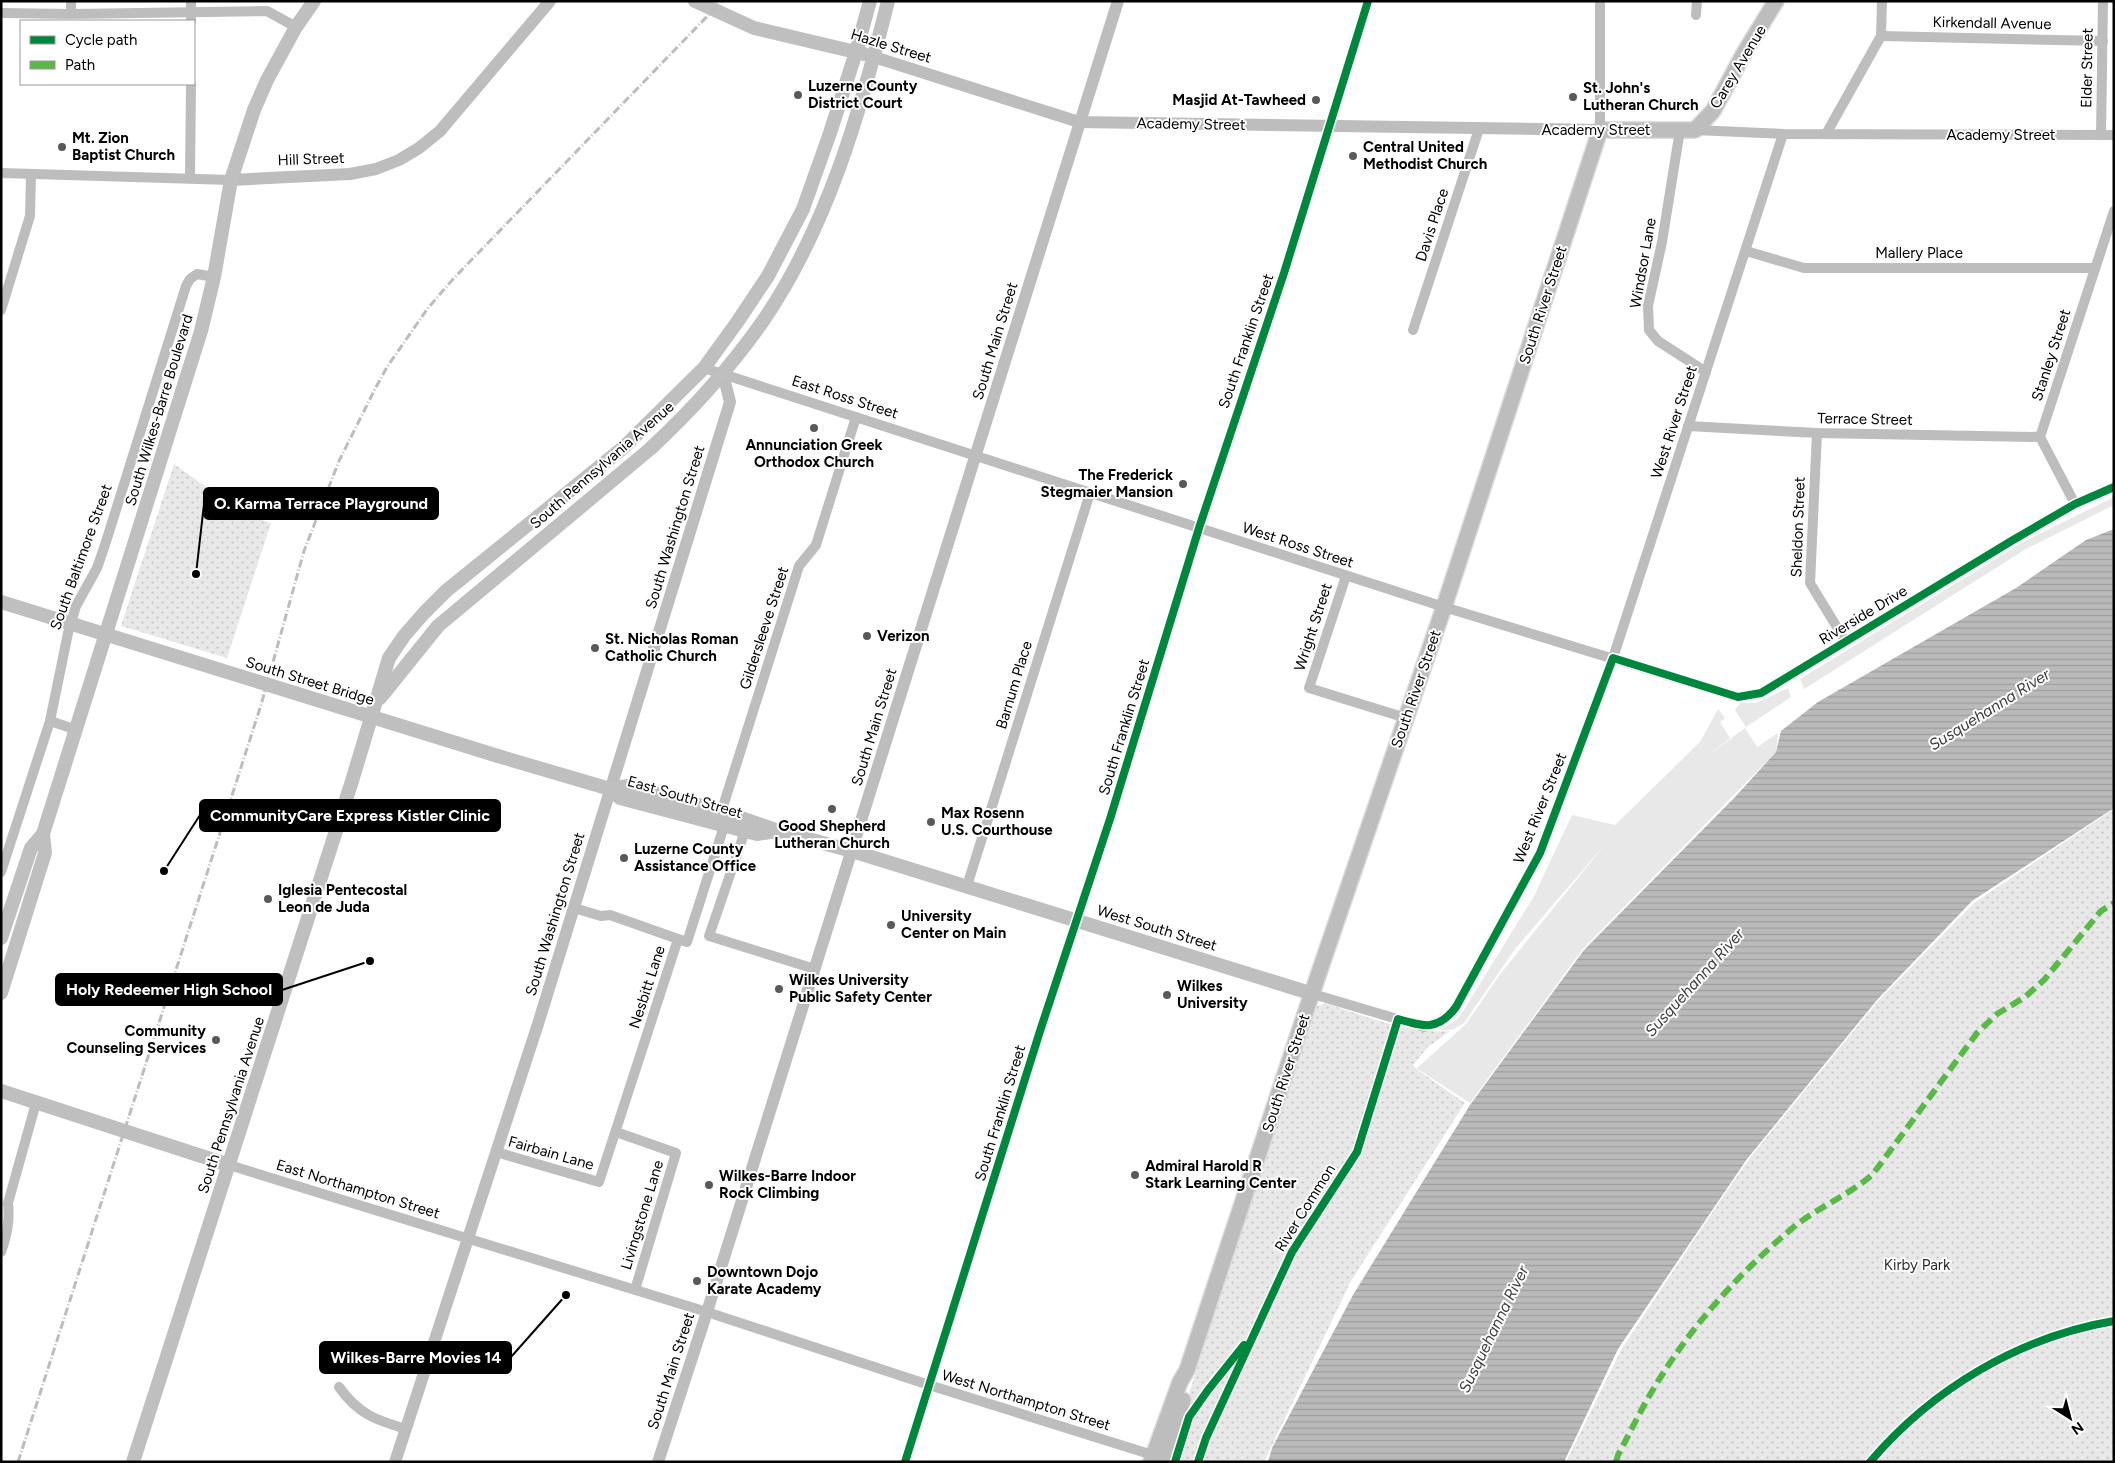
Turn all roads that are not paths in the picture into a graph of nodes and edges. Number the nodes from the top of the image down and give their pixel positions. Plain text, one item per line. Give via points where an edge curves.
1 (72, 1) edge
2 (314, 1) edge
3 (550, 1) edge
4 (695, 1) edge
5 (870, 1) edge
6 (888, 1) edge
7 (1118, 1) edge
8 (1368, 1) edge
9 (1600, 1) edge
10 (1697, 1) edge
11 (1776, 1) edge
12 (1882, 1) edge
13 (2103, 1) edge
14 (191, 11) edge
15 (1, 13) edge
16 (71, 14) junction
17 (1696, 15) dead end
18 (296, 27) junction
19 (1881, 36) junction
20 (2103, 41) junction
21 (856, 52) junction
22 (874, 57) junction
23 (191, 85) edge
24 (1079, 122) junction
25 (1330, 126) junction
26 (1479, 129) junction
27 (1600, 130) junction
28 (1687, 130) junction
29 (1783, 134) junction
30 (1826, 134) junction
31 (2101, 135) junction
32 (2114, 135) edge
33 (1, 173) edge
34 (31, 174) junction
35 (190, 178) junction
36 (231, 180) junction
37 (2114, 211) edge
38 (1746, 250) junction
39 (2095, 268) junction
40 (214, 277) junction
41 (1, 310) edge
42 (1413, 330) dead end
43 (704, 368) junction
44 (1706, 372) junction
45 (724, 374) junction
46 (856, 417) junction
47 (1688, 426) junction
48 (1817, 433) junction
49 (2040, 437) junction
50 (976, 456) junction
51 (2114, 487) edge
52 (1090, 493) junction
53 (2075, 504) junction
54 (1199, 528) junction
55 (1346, 576) junction
56 (1, 602) edge
57 (1444, 607) junction
58 (1846, 642) junction
59 (1613, 658) junction
60 (378, 701) junction
61 (1406, 718) junction
62 (50, 721) junction
63 (76, 730) junction
64 (610, 788) junction
65 (723, 819) junction
66 (745, 831) junction
67 (778, 831) junction
68 (43, 834) junction
69 (852, 851) junction
70 (1, 872) edge
71 (967, 886) junction
72 (574, 908) junction
73 (1076, 920) junction
74 (1, 938) edge
75 (678, 939) junction
76 (815, 969) junction
77 (1, 993) edge
78 (1313, 994) junction
79 (1424, 1027) joint
80 (1, 1091) edge
81 (36, 1103) junction
82 (616, 1132) junction
83 (496, 1152) junction
84 (229, 1165) junction
85 (599, 1182) joint
86 (467, 1240) junction
87 (1, 1252) edge
88 (635, 1290) junction
89 (707, 1312) junction
90 (929, 1385) junction
91 (339, 1387) dead end
92 (406, 1429) junction
93 (1158, 1459) edge
94 (134, 1462) edge
95 (395, 1462) edge
96 (658, 1462) edge
97 (905, 1462) edge

1 - 16 street
2 - 18 main road, South Wilkes-Barre Boulevard
3 - 36 street, Hill Street via 440,131 399,160 350,174
4 - 21 main road, Hazle Street via 754,28
5 - 21 main road, South Pennsylvania Avenue
6 - 22 main road, South Pennsylvania Avenue
7 - 24 street, South Main Street
8 - 25 street, South Franklin Street
9 - 27 street, South River Street
10 - 17 street
11 - 28 main road, Carey Avenue via 1713,111
12 - 19 street
13 - 20 street, Elder Street
14 - 16 street
14 - 18 street via 267,11
15 - 16 street
18 - 36 main road, South Wilkes-Barre Boulevard via 254,110
19 - 20 street, Kirkendall Avenue
19 - 30 street
20 - 31 street, Elder Street
21 - 22 main road, Hazle Street
21 - 43 main road, South Pennsylvania Avenue via 803,209 768,276
22 - 24 street, Hazle Street
22 - 45 main road, South Pennsylvania Avenue via 831,190 795,267 763,320
23 - 35 street
24 - 25 street, Academy Street
24 - 50 street, South Main Street
25 - 26 street, Academy Street
25 - 54 street, South Franklin Street
26 - 27 street, Academy Street
26 - 42 street, Davis Place
27 - 28 main road, Academy Street
27 - 57 main road, South River Street
28 - 29 street, Academy Street
28 - 44 street, Windsor Lane via 1648,306 1649,330 1658,341
29 - 30 street, Academy Street
29 - 38 street, West River Street
30 - 31 street, Academy Street
31 - 32 street, Academy Street
33 - 34 street, Hill Street
34 - 35 street, Hill Street
34 - 41 street via 30,216
35 - 36 street, Hill Street
36 - 40 main road, South Wilkes-Barre Boulevard
37 - 39 street, Stanley Street
38 - 39 street, Mallery Place via 1804,268
38 - 44 street, West River Street
39 - 49 street, Stanley Street
40 - 62 street, South Baltimore Street via 197,274 186,286 105,545 97,568 76,606
40 - 63 main road, South Wilkes-Barre Boulevard via 184,390
43 - 45 street, East Ross Street
43 - 60 main road, South Pennsylvania Avenue via 624,447 446,591 424,613 389,658
44 - 47 street, West River Street
45 - 46 street, East Ross Street
45 - 60 main road, South Pennsylvania Avenue via 650,449 438,626
45 - 64 street, South Washington Street via 730,402
46 - 50 street, East Ross Street
46 - 65 street, Gildersleeve Street via 816,545 799,566
47 - 48 street, Terrace Street
47 - 59 street, West River Street
48 - 49 street, Terrace Street
48 - 58 street, Sheldon Street via 1810,583
49 - 53 street
50 - 52 street, West Ross Street
50 - 69 street, South Main Street
51 - 53 street, Riverside Drive
52 - 54 street, West Ross Street
52 - 71 street, Barnum Place
53 - 58 street, Riverside Drive
54 - 55 street, West Ross Street
54 - 73 street, South Franklin Street
55 - 57 street, West Ross Street
55 - 61 street, Wright Street via 1309,688
56 - 64 main road, South Street Bridge, bridge
57 - 59 street, West Ross Street
57 - 61 main road, South River Street
58 - 59 street, Riverside Drive via 1761,693 1738,697
59 - 79 street, West River Street via 1540,853 1456,1007 1438,1023
60 - 84 main road, South Pennsylvania Avenue
61 - 78 main road, South River Street
62 - 63 street
62 - 70 street, South Baltimore Street
63 - 68 main road, South Wilkes-Barre Boulevard
64 - 65 main road, East South Street via 620,798
64 - 72 street, South Washington Street
65 - 66 main road, East South Street
65 - 67 main road, East South Street
65 - 75 street, Nesbitt Lane via 688,942
66 - 67 main road, East South Street via 757,834
66 - 76 street via 709,936
67 - 69 main road, East South Street
68 - 74 main road, South Wilkes-Barre Boulevard via 31,848
68 - 77 main road, South Wilkes-Barre Boulevard via 45,853
69 - 71 main road, West South Street
69 - 76 street, South Main Street
71 - 73 main road, West South Street
72 - 75 street via 610,916
72 - 83 street, South Washington Street
73 - 78 main road, West South Street
73 - 90 street, South Franklin Street
75 - 82 street, Nesbitt Lane
76 - 89 street, South Main Street
78 - 79 street, West South Street
78 - 93 main road, South River Street via 1187,1370 1180,1382
80 - 81 main road, East Northampton Street
81 - 84 main road, East Northampton Street
81 - 87 street via 8,1203 10,1216
82 - 85 street, Nesbitt Lane
82 - 88 street, Livingstone Lane via 676,1153
83 - 85 street, Fairbain Lane
83 - 86 street, South Washington Street
84 - 86 street, East Northampton Street
84 - 94 main road, South Pennsylvania Avenue
86 - 88 street, East Northampton Street
86 - 92 street, South Washington Street
88 - 89 street, East Northampton Street
89 - 90 street, West Northampton Street
89 - 96 street, South Main Street
90 - 93 street, West Northampton Street
90 - 97 street, South Franklin Street
91 - 92 street via 361,1412
92 - 95 street, South Washington Street

